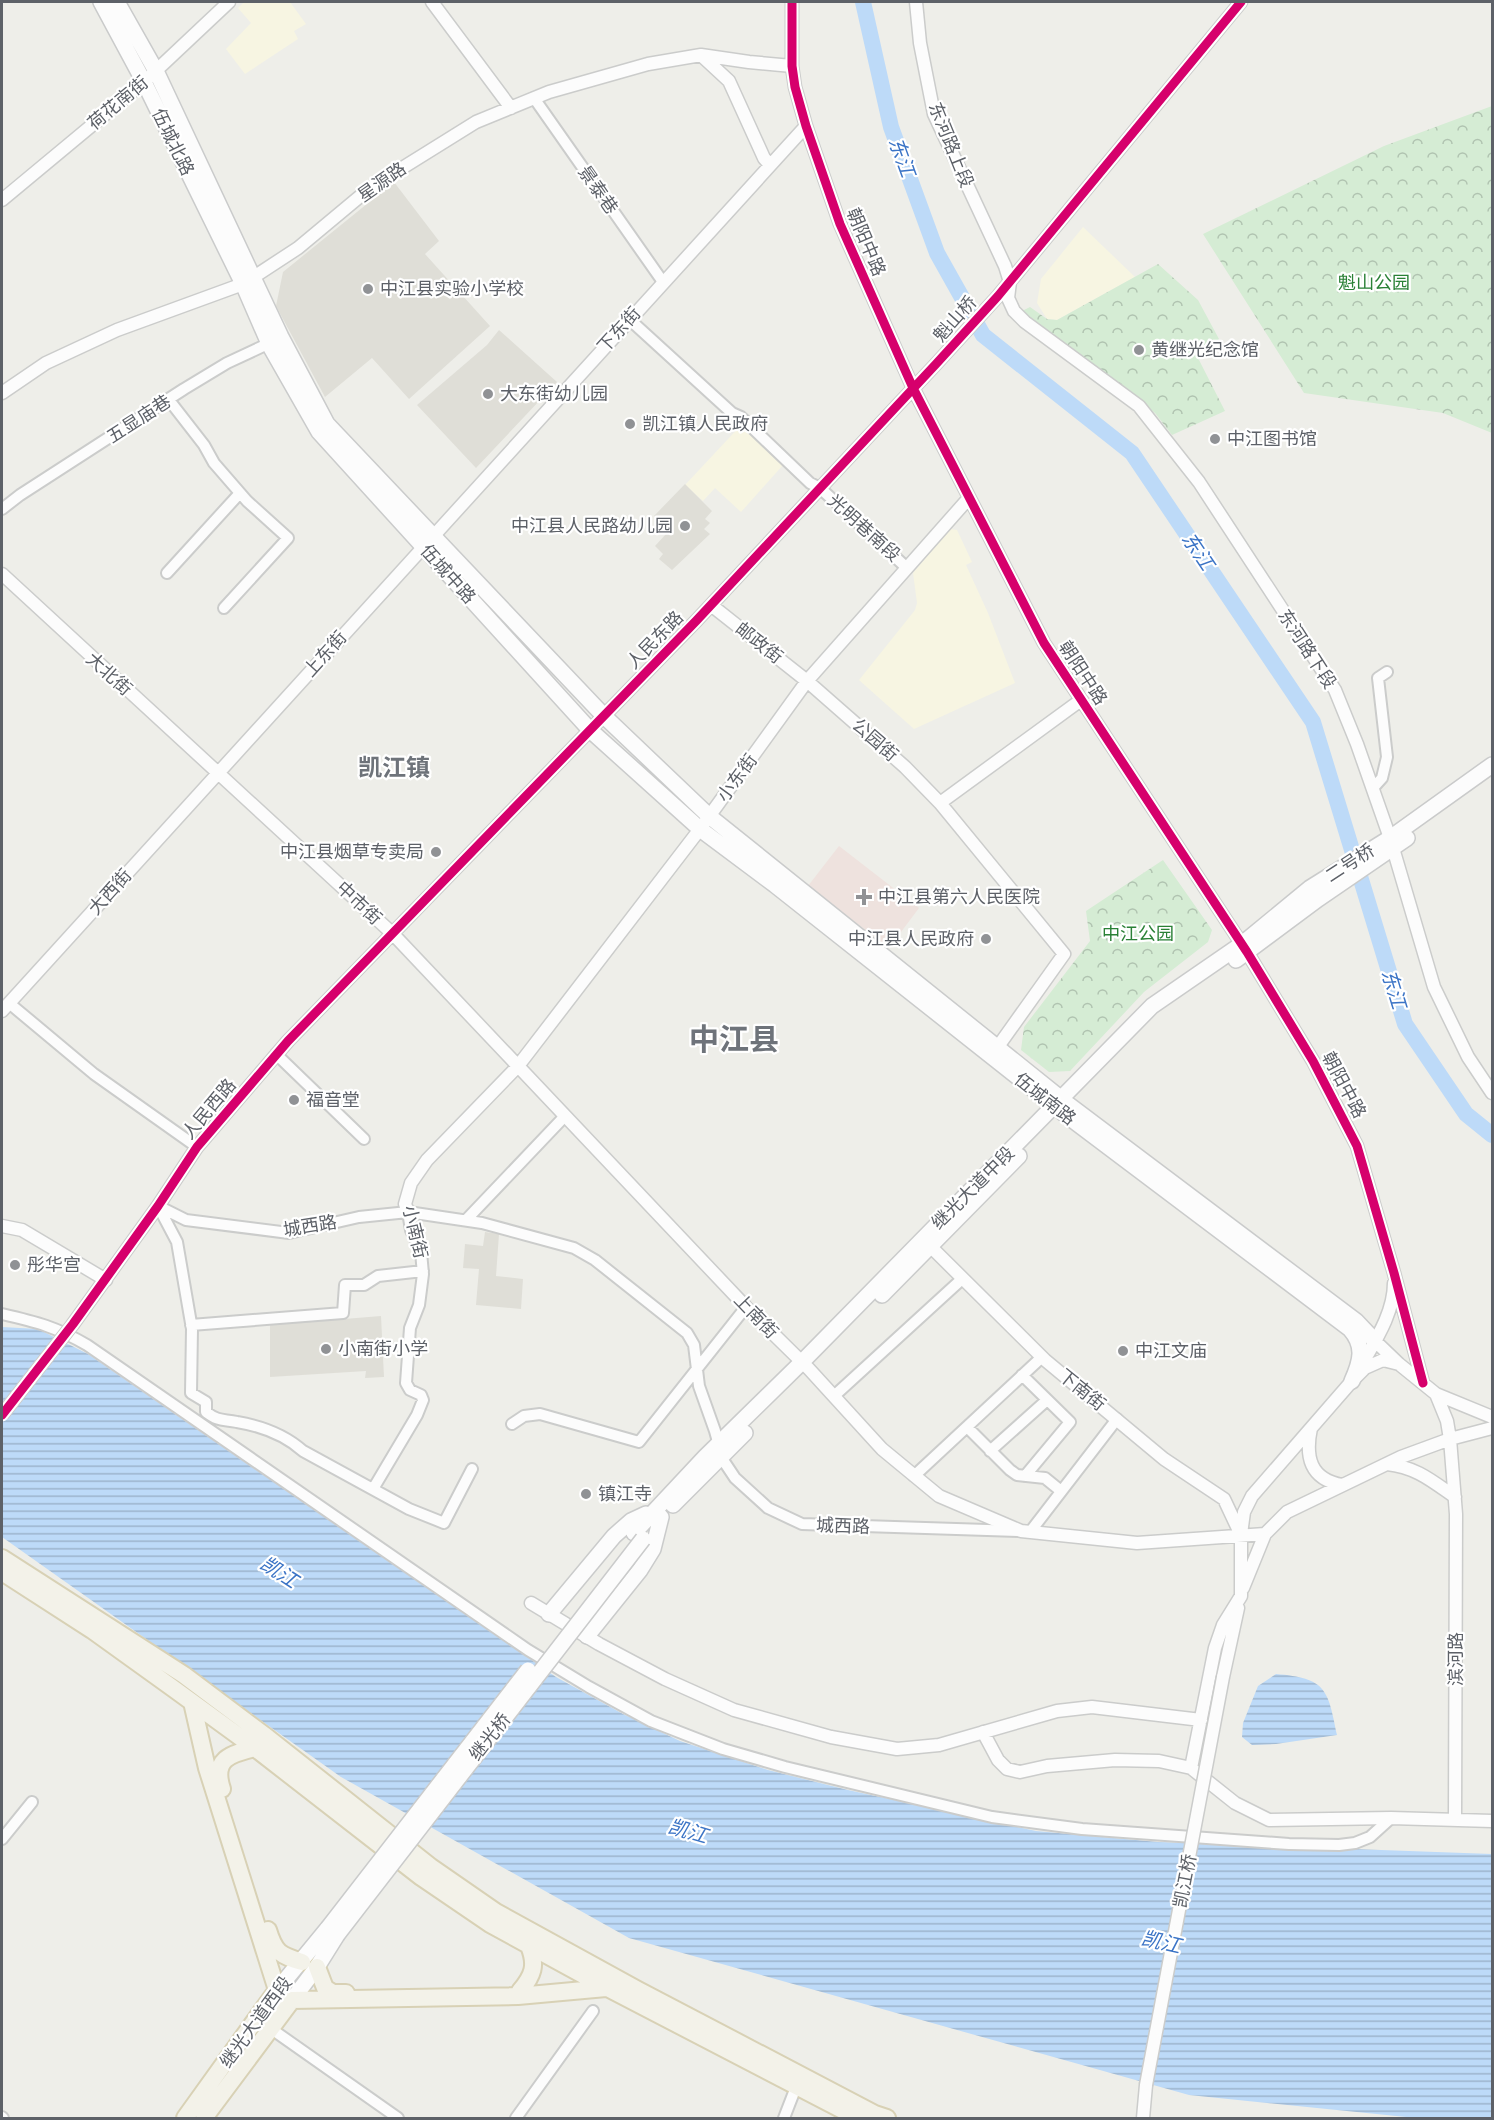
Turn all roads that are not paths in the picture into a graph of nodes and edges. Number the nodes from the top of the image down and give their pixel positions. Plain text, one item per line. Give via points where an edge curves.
1 (101, 2) edge
2 (117, 2) edge
3 (229, 2) edge
4 (432, 2) edge
5 (792, 2) edge
6 (916, 2) edge
7 (1241, 2) edge
8 (701, 55) junction
9 (792, 66) junction
10 (156, 71) junction
11 (144, 82) junction
12 (534, 98) junction
13 (511, 108) junction
14 (806, 126) junction
15 (770, 165) junction
16 (2, 200) edge
17 (248, 281) junction
18 (663, 282) junction
19 (1010, 282) junction
20 (629, 319) junction
21 (275, 340) junction
22 (936, 364) joint
23 (913, 388) junction
24 (2, 393) edge
25 (169, 400) junction
26 (820, 488) junction
27 (240, 493) junction
28 (968, 499) junction
29 (2, 509) edge
30 (427, 541) junction
31 (907, 568) junction
32 (167, 573) dead end
33 (2, 574) edge
34 (711, 604) junction
35 (224, 608) dead end
36 (1387, 672) dead end
37 (807, 681) junction
38 (1081, 700) junction
39 (604, 716) junction
40 (590, 730) junction
41 (1492, 765) edge
42 (218, 773) junction
43 (1492, 778) edge
44 (1372, 788) junction
45 (940, 803) junction
46 (709, 816) junction
47 (700, 829) junction
48 (1391, 843) junction
49 (1314, 894) joint
50 (393, 934) junction
51 (1244, 948) junction
52 (5, 1007) edge
53 (995, 1052) junction
54 (276, 1054) junction
55 (518, 1066) junction
56 (1492, 1092) edge
57 (1062, 1105) junction
58 (565, 1116) junction
59 (364, 1138) dead end
60 (197, 1147) junction
61 (158, 1206) junction
62 (408, 1212) junction
63 (466, 1220) junction
64 (2, 1226) edge
65 (927, 1242) junction
66 (423, 1271) junction
67 (1394, 1273) junction
68 (962, 1279) junction
69 (106, 1280) junction
70 (746, 1307) junction
71 (2, 1314) edge
72 (191, 1325) junction
73 (1375, 1341) junction
74 (1042, 1357) junction
75 (1399, 1364) junction
76 (698, 1366) junction
77 (806, 1366) junction
78 (1022, 1376) junction
79 (1352, 1381) junction
80 (1423, 1383) junction
81 (1436, 1394) junction
82 (834, 1396) junction
83 (1047, 1400) junction
84 (2, 1415) edge
85 (1492, 1417) edge
86 (1117, 1419) junction
87 (512, 1425) dead end
88 (967, 1427) junction
89 (1311, 1428) junction
90 (1492, 1428) edge
91 (1450, 1438) junction
92 (720, 1450) junction
93 (990, 1451) junction
94 (1386, 1464) junction
95 (472, 1469) dead end
96 (914, 1476) junction
97 (1025, 1476) junction
98 (1342, 1485) junction
99 (373, 1489) junction
100 (1061, 1491) junction
101 (1455, 1497) junction
102 (658, 1513) junction
103 (1026, 1532) junction
104 (1241, 1534) junction
105 (1265, 1534) junction
106 (2, 1546) edge
107 (2, 1558) edge
108 (2, 1572) edge
109 (2, 1583) edge
110 (1240, 1596) junction
111 (531, 1603) dead end
112 (549, 1614) junction
113 (587, 1636) junction
114 (179, 1682) junction
115 (192, 1702) junction
116 (1201, 1720) junction
117 (983, 1732) junction
118 (255, 1748) junction
119 (1191, 1768) junction
120 (32, 1802) dead end
121 (1390, 1818) junction
122 (1455, 1820) junction
123 (1492, 1821) edge
124 (2, 1839) edge
125 (332, 1931) joint
126 (529, 1946) junction
127 (309, 1964) junction
128 (606, 1979) junction
129 (277, 1990) junction
130 (520, 1991) junction
131 (292, 2000) junction
132 (593, 2012) dead end
133 (270, 2028) junction
134 (796, 2087) junction
135 (185, 2118) edge
136 (204, 2118) edge
137 (398, 2118) edge
138 (516, 2118) edge
139 (784, 2118) edge
140 (859, 2118) edge
141 (887, 2118) edge
142 (1143, 2118) edge

1 - 11 main road, 伍城北路
2 - 10 main road, 伍城北路
3 - 10 street, 荷花南街
4 - 13 street
5 - 9 street, 朝阳中路
6 - 19 street, 东河路上段 via 934,114
7 - 19 street, 魁山桥
8 - 9 street, 星源路
8 - 12 street, 星源路 via 648,64
8 - 15 street via 729,81
9 - 14 street, 朝阳中路
10 - 11 street, 荷花南街
10 - 17 main road, 伍城北路
11 - 16 street, 荷花南街
11 - 17 main road, 伍城北路
12 - 13 street, 星源路
12 - 18 street, 景泰巷
13 - 17 street, 星源路 via 476,122 370,188 298,248
14 - 15 street, 下东街
14 - 23 street, 朝阳中路 via 840,224
15 - 18 street, 下东街
17 - 21 main road, 伍城中路
17 - 24 street, 星源路 via 117,330 46,363
18 - 20 street, 下东街
19 - 22 street, 魁山桥
19 - 44 street, 东河路下段 via 1008,298 1024,322 1139,406 1199,482 1335,690
20 - 26 street, 光明巷南段
20 - 30 street, 下东街
21 - 25 street, 五显庙巷 via 227,363
21 - 30 main road, 伍城中路 via 319,432
22 - 23 street, 人民东路
23 - 26 street, 人民东路
23 - 28 street, 朝阳中路
25 - 27 street
25 - 29 street, 五显庙巷
26 - 31 street, 光明巷南段
26 - 34 street, 人民东路
27 - 32 street
27 - 35 street via 288,538
28 - 31 street, 小东街
28 - 38 street, 朝阳中路 via 1044,643
30 - 39 main road, 伍城中路
30 - 40 main road, 伍城中路
30 - 42 street, 上东街
31 - 37 street, 小东街
33 - 42 street, 大北街
34 - 37 street, 邮政街
34 - 39 street, 人民东路
36 - 44 street via 1378,678 1378,685 1387,757 1382,778
37 - 45 street, 公园街
37 - 46 street, 小东街
38 - 45 street
38 - 51 street, 朝阳中路
39 - 40 street, 人民东路
39 - 46 main road, 伍城中路
40 - 47 main road, 伍城中路
40 - 50 street, 人民东路
41 - 48 main road
42 - 50 street, 中市街
42 - 52 street, 大西街
43 - 48 main road
44 - 48 street, 东河路下段
45 - 53 street, 公园街 via 1064,954
46 - 47 street, 小东街
46 - 53 main road, 伍城南路
47 - 53 main road, 伍城南路
47 - 55 street, 小东街
48 - 49 main road, 二号桥
48 - 56 street, 东河路下段 via 1434,987 1468,1057
49 - 51 main road, 继光大道中段
50 - 54 street, 人民西路
50 - 55 street, 中市街
51 - 57 main road, 继光大道中段 via 1159,1014
51 - 67 street, 朝阳中路 via 1313,1061 1357,1146
52 - 60 street
53 - 57 main road, 伍城南路
54 - 59 street
54 - 60 street, 人民西路
55 - 58 street, 上南街
55 - 62 street, 小南街 via 428,1160 411,1183 405,1204
57 - 65 main road, 继光大道中段
57 - 73 main road, 伍城南路 via 1356,1321
57 - 79 main road, 伍城南路 via 1350,1329 1360,1345 1361,1358
58 - 63 street
58 - 70 street, 上南街
60 - 61 street, 人民西路
61 - 62 street, 城西路 via 186,1220 289,1233 359,1217
61 - 69 street, 人民西路
61 - 72 street via 177,1242
62 - 63 street, 城西路
62 - 66 street, 小南街
63 - 76 street, 城西路 via 553,1241 595,1260 687,1333
64 - 69 street via 22,1230
65 - 68 street, 下南街
65 - 77 main road, 继光大道中段
66 - 72 street via 378,1276 364,1285 345,1285 343,1313
66 - 99 street, 小南街 via 419,1305 410,1329 406,1383 423,1400
67 - 73 street via 1392,1299
67 - 80 street, 朝阳中路
68 - 74 street, 下南街
68 - 82 street
69 - 84 street, 人民西路, bridge
70 - 76 street
70 - 77 street, 上南街
71 - 121 street via 42,1323 87,1345 528,1650 651,1721 723,1749 992,1817 1058,1827 1339,1845 1370,1837
72 - 99 street via 191,1392 206,1402 206,1412 216,1420 237,1422 290,1439 303,1451
73 - 75 street
73 - 79 street
74 - 78 street
74 - 86 street, 下南街
75 - 79 street via 1375,1362
75 - 80 street
76 - 87 street via 639,1442 540,1414 524,1416
76 - 92 street, 城西路 via 699,1386
77 - 82 street, 上南街
77 - 92 main road, 继光大道中段
78 - 83 street
78 - 88 street
79 - 89 street
80 - 81 street
81 - 85 street
81 - 91 street, 滨河路
82 - 96 street, 上南街 via 882,1449
83 - 93 street
83 - 97 street via 1070,1422
86 - 100 street
86 - 104 street, 下南街 via 1164,1459 1224,1499
88 - 93 street
88 - 96 street
89 - 98 street via 1308,1441 1314,1469 1326,1480
89 - 104 street via 1252,1496 1244,1512
90 - 91 street
91 - 94 street
91 - 101 street, 滨河路
92 - 102 main road, 继光大道中段
92 - 103 street, 城西路 via 735,1478 768,1508 802,1524
93 - 97 street via 1010,1470
94 - 98 street
94 - 101 street via 1417,1472
95 - 99 street via 444,1523
96 - 103 street, 上南街 via 939,1497
97 - 100 street via 1045,1478
98 - 105 street via 1287,1512
100 - 103 street
101 - 122 street, 滨河路
102 - 112 main road via 631,1521 614,1536
102 - 113 main road via 649,1556
102 - 125 main road, 继光桥, bridge
103 - 104 street, 城西路 via 1137,1543
104 - 105 street, 城西路
104 - 110 street
105 - 110 street
106 - 114 main road via 135,1634
107 - 114 main road
108 - 114 main road
109 - 114 main road via 136,1669
110 - 116 street via 1215,1648
110 - 142 street, 凯江桥, bridge via 1146,2085
111 - 112 street
112 - 113 street
113 - 117 street via 665,1679 735,1710 831,1737 897,1749 939,1745
114 - 115 main road
114 - 128 main road via 268,1738 431,1867
115 - 118 main road
115 - 129 main road via 207,1768
116 - 117 street via 1092,1707 1057,1711
116 - 119 street
117 - 119 street via 998,1760 1007,1769 1020,1772 1115,1760 1160,1761
118 - 126 main road via 421,1877
118 - 127 main road via 228,1757 219,1767 218,1777 272,1942 285,1957
119 - 121 street via 1235,1803 1269,1820
120 - 124 street
121 - 122 street
122 - 123 street
125 - 127 main road, 继光大道西段
126 - 128 main road
126 - 130 main road via 534,1956 533,1973
127 - 129 main road, 继光大道西段
127 - 130 main road via 325,1989 333,1993
127 - 131 main road, 继光大道西段
128 - 130 main road
128 - 131 main road via 518,1996
128 - 134 main road
128 - 141 main road
129 - 135 main road, 继光大道西段
131 - 133 main road, 继光大道西段
132 - 138 street
133 - 136 main road, 继光大道西段
133 - 137 street
134 - 139 street
134 - 140 main road

